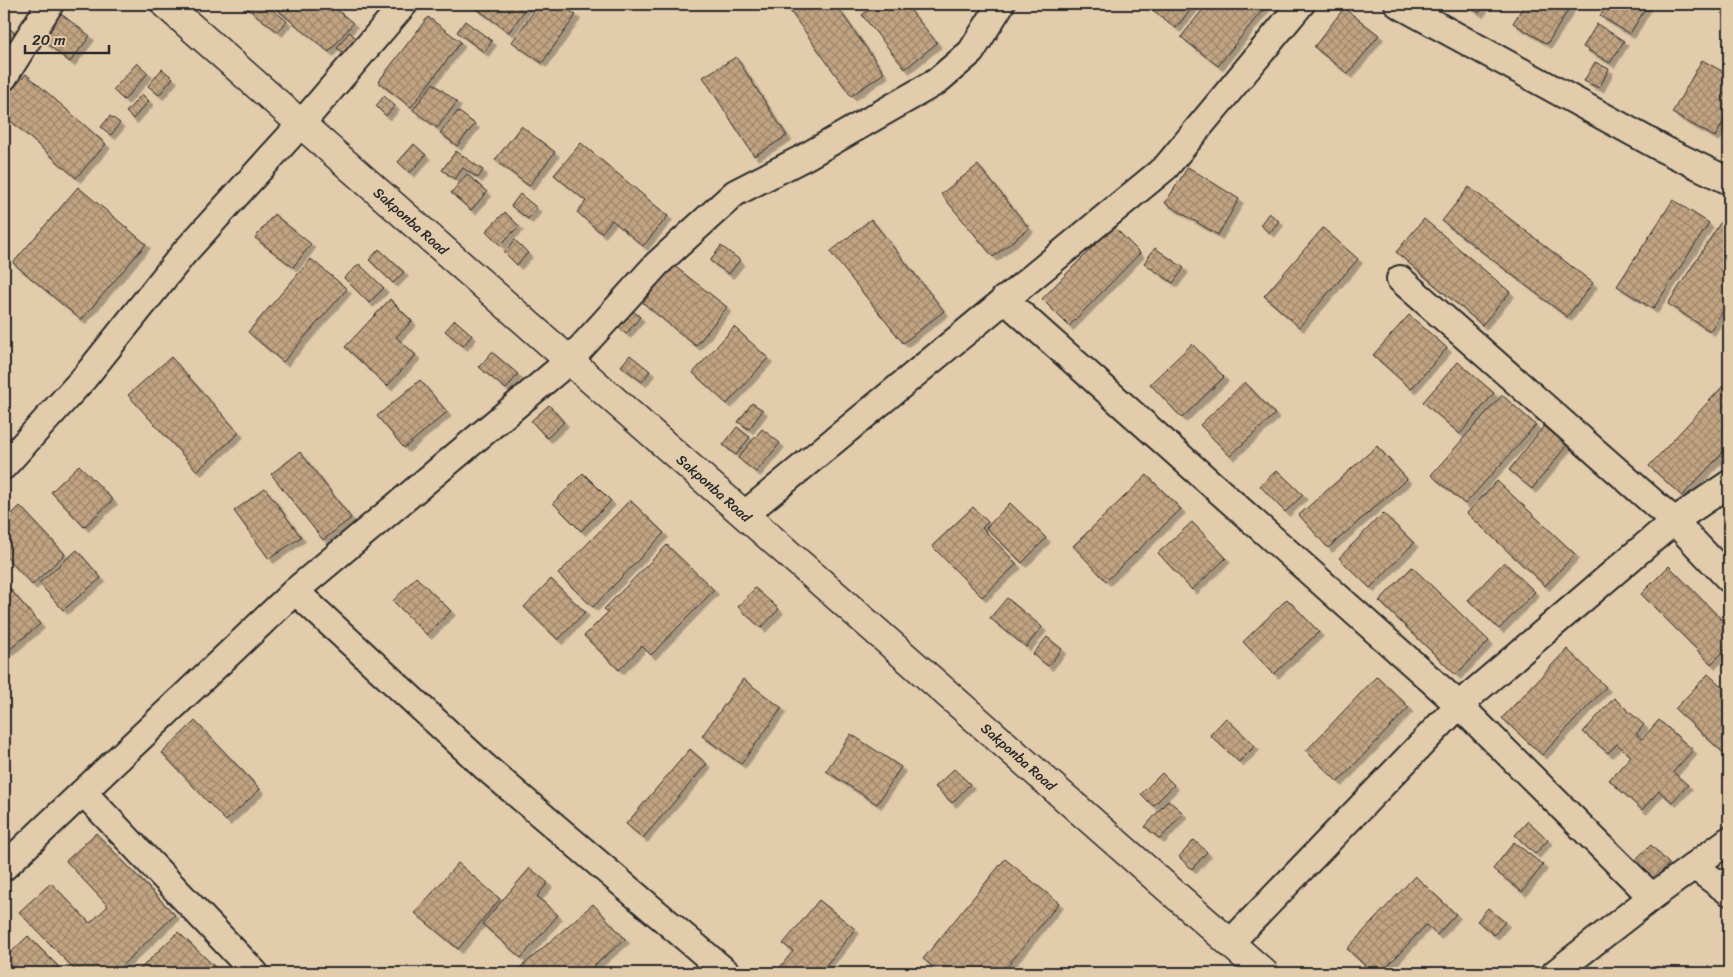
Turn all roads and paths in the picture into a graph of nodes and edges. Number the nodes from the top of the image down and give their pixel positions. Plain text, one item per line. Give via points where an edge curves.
1 (50, 4) edge
2 (164, 4) edge
3 (404, 4) edge
4 (1001, 4) edge
5 (1301, 4) edge
6 (1398, 4) edge
7 (4, 77) edge
8 (301, 124) junction
9 (1729, 181) edge
10 (1400, 279) dead end
11 (1004, 299) junction
12 (570, 360) junction
13 (4, 466) edge
14 (1729, 484) edge
15 (745, 514) junction
16 (1674, 521) junction
17 (1729, 578) edge
18 (295, 591) junction
19 (1459, 704) junction
20 (83, 792) junction
21 (1729, 840) edge
22 (1694, 866) junction
23 (4, 867) edge
24 (1729, 892) edge
25 (1652, 897) junction
26 (1230, 943) junction
27 (255, 973) edge
28 (727, 973) edge
29 (1264, 973) edge
30 (1555, 973) edge

1 - 7 street
2 - 8 main road, Sakponba Road
3 - 8 street
4 - 12 street via 971,52 936,82 735,193 657,264
5 - 11 street via 1166,167
6 - 9 street via 1665,150
8 - 12 main road, Sakponba Road
8 - 13 street via 184,253 85,378
10 - 16 street
11 - 15 street
11 - 19 street
12 - 15 main road, Sakponba Road
12 - 18 street
14 - 16 street
15 - 26 main road, Sakponba Road
16 - 17 street
16 - 19 street
18 - 20 street
18 - 28 street via 484,766
19 - 25 street
19 - 26 street
20 - 23 street
20 - 27 street
21 - 22 street
22 - 24 street
22 - 25 street
25 - 30 street
26 - 29 main road, Sakponba Road

